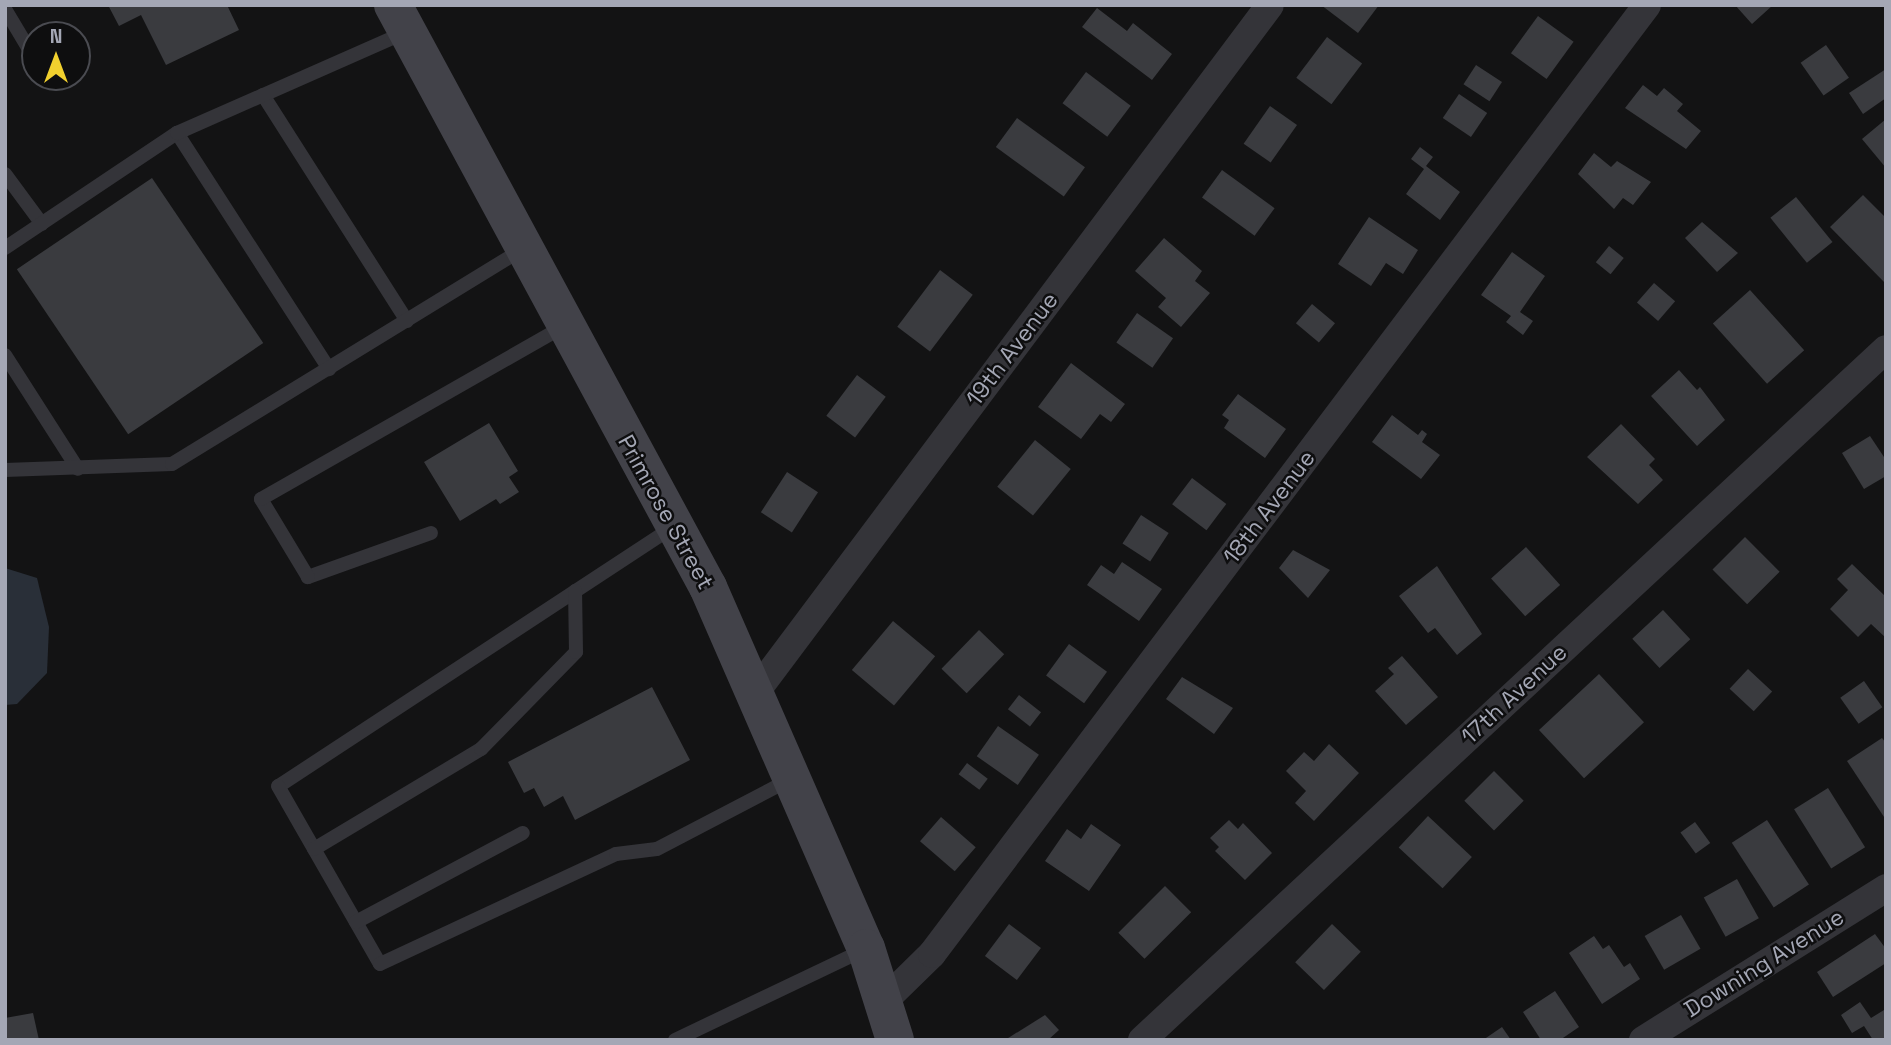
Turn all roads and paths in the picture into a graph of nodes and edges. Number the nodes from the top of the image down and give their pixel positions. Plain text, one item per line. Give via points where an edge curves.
1 (1270, 5) edge
2 (1647, 5) edge
3 (5, 9) edge
4 (400, 19) edge
5 (21, 36) edge
6 (263, 96) junction
7 (177, 133) junction
8 (5, 174) edge
9 (42, 224) junction
10 (5, 248) edge
11 (522, 250) junction
12 (407, 321) junction
13 (563, 327) junction
14 (1886, 349) edge
15 (5, 355) edge
16 (329, 369) junction
17 (78, 469) junction
18 (5, 470) edge
19 (675, 526) junction
20 (431, 533) dead end
21 (575, 591) junction
22 (755, 693) junction
23 (792, 779) junction
24 (523, 833) dead end
25 (314, 849) junction
26 (1886, 887) edge
27 (356, 922) junction
28 (866, 948) junction
29 (884, 1001) junction
30 (676, 1040) edge
31 (895, 1040) edge
32 (1142, 1040) edge
33 (1643, 1040) edge

1 - 22 street, 19th Avenue
2 - 29 street, 18th Avenue via 933,954
3 - 5 lane
4 - 6 lane
4 - 11 main road, Primrose Street
6 - 7 lane
6 - 12 lane
7 - 9 lane
7 - 16 lane
8 - 9 lane
9 - 10 lane
11 - 12 lane
11 - 13 main road, Primrose Street
12 - 16 lane
13 - 19 main road, Primrose Street
13 - 20 lane via 261,499 308,577
14 - 32 street, 17th Avenue
15 - 17 lane
16 - 17 lane via 173,464
17 - 18 lane
19 - 21 lane
19 - 22 main road, Primrose Street
21 - 25 lane via 576,652 481,749
21 - 25 lane via 278,786
22 - 23 main road, Primrose Street
23 - 27 lane via 657,849 616,854 380,964
23 - 28 main road, Primrose Street
24 - 27 lane
25 - 27 lane
26 - 33 street, Downing Avenue
28 - 29 main road, Primrose Street
28 - 30 lane
29 - 31 main road, Primrose Street

